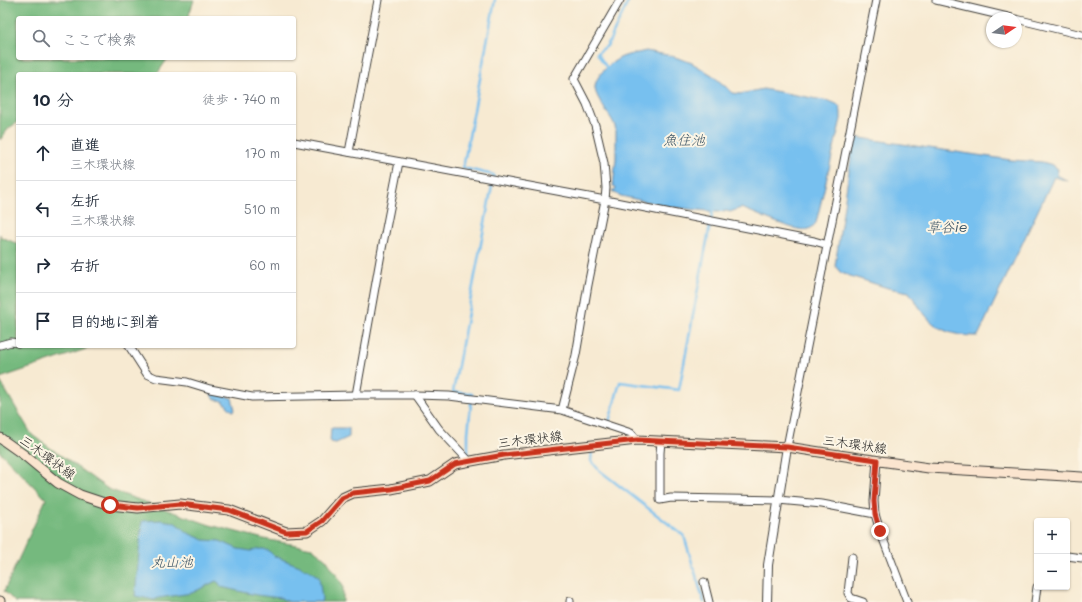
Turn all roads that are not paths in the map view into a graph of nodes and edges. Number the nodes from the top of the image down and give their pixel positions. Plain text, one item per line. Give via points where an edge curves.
1 (378, 0) edge
2 (620, 0) edge
3 (876, 0) edge
4 (936, 0) edge
5 (987, 12) edge
6 (1022, 20) edge
7 (1082, 35) edge
8 (296, 142) edge
9 (350, 152) junction
10 (400, 162) junction
11 (605, 200) junction
12 (828, 245) junction
13 (16, 343) edge
14 (0, 345) edge
15 (131, 348) edge
16 (356, 395) junction
17 (415, 395) junction
18 (562, 410) junction
19 (0, 438) edge
20 (637, 440) junction
21 (661, 441) junction
22 (787, 447) junction
23 (877, 460) junction
24 (469, 461) junction
25 (1082, 477) edge
26 (778, 500) junction
27 (875, 514) junction
28 (1070, 556) edge
29 (852, 557) dead end
30 (1082, 558) edge
31 (704, 582) dead end
32 (1037, 590) edge
33 (709, 602) edge
34 (767, 602) edge
35 (863, 602) edge
36 (907, 602) edge
37 (1035, 602) edge

1 - 9 street
2 - 11 street via 574,79 595,125 604,163
3 - 12 street
4 - 5 street
6 - 7 street
8 - 9 street
9 - 10 street
10 - 11 street
10 - 16 street
11 - 12 street
11 - 18 street via 576,355
12 - 22 street
13 - 14 street
15 - 16 street via 147,374 156,378 187,382 252,397
16 - 17 street
17 - 18 street via 449,396
17 - 24 street via 438,429
18 - 20 street via 631,433
19 - 24 main road, 三木環状線 via 58,483 110,505 138,508 180,504 229,510 286,532 307,531 322,521 342,498 353,493 430,481 455,464
20 - 21 main road, 三木環状線
20 - 24 main road, 三木環状線
21 - 22 main road, 三木環状線
21 - 26 street via 660,500
22 - 23 main road, 三木環状線
22 - 26 street
23 - 25 main road, 三木環状線 via 929,468
23 - 27 street
26 - 27 street via 822,504
26 - 34 street via 768,565
27 - 36 street
28 - 30 street
29 - 35 street via 848,593 851,598
31 - 33 street
32 - 37 street

